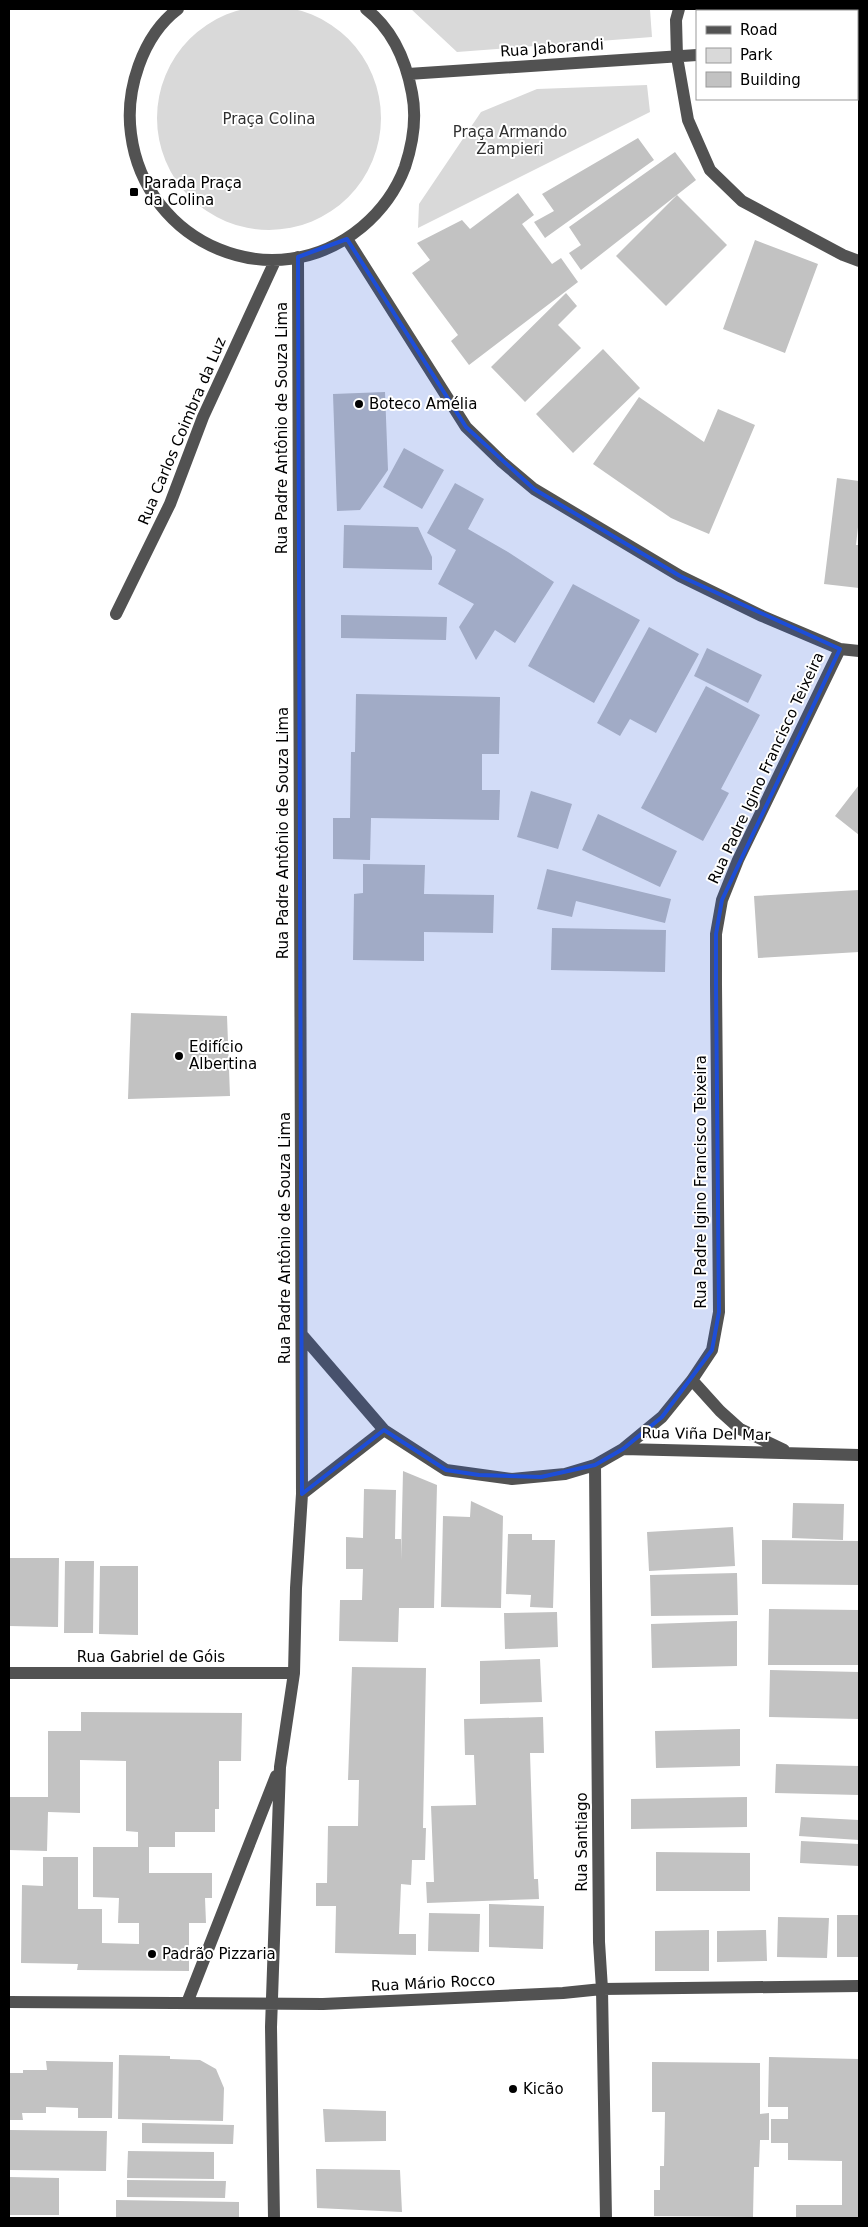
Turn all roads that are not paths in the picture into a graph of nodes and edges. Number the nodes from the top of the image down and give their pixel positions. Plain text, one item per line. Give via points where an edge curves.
1 (178, 9) edge
2 (366, 9) edge
3 (680, 9) edge
4 (696, 55) edge
5 (677, 57) junction
6 (408, 74) junction
7 (347, 239) junction
8 (298, 257) junction
9 (275, 261) junction
10 (859, 261) edge
11 (116, 614) dead end
12 (840, 649) junction
13 (859, 651) edge
14 (302, 1335) junction
15 (692, 1380) junction
16 (384, 1430) junction
17 (624, 1449) junction
18 (788, 1452) junction
19 (859, 1455) edge
20 (595, 1465) junction
21 (302, 1494) junction
22 (9, 1673) edge
23 (294, 1673) junction
24 (280, 1767) junction
25 (859, 1986) edge
26 (602, 1989) junction
27 (9, 2002) edge
28 (187, 2003) junction
29 (272, 2004) junction
30 (274, 2218) edge
31 (606, 2218) edge

1 - 9 street via 148,44 133,79 128,117 133,154 148,190 172,220 202,243 238,257
2 - 6 street via 395,42
3 - 5 street via 676,20
4 - 5 street, Rua Jaborandi
5 - 6 street, Rua Jaborandi
5 - 10 street via 688,120 710,170 742,201
6 - 7 street via 415,110 412,147 399,184 377,214
7 - 8 street via 313,255
7 - 12 street via 466,427 528,484 680,576
8 - 9 street
8 - 14 street, Rua Padre Antônio de Souza Lima
9 - 11 street, Rua Carlos Coimbra da Luz via 203,417 170,504
12 - 13 street
12 - 15 street, Rua Padre Igino Francisco Teixeira via 738,860 722,900 716,934 719,1312 712,1350
14 - 16 street, Rua Padre Igino Francisco Teixeira
14 - 21 street, Rua Padre Antônio de Souza Lima
15 - 17 street, Rua Padre Igino Francisco Teixeira via 662,1416
15 - 18 street, Rua Viña Del Mar via 740,1429
16 - 20 street, Rua Padre Igino Francisco Teixeira via 446,1470 512,1479 542,1478
16 - 21 street
17 - 18 street, Rua Viña Del Mar
17 - 20 street, Rua Padre Igino Francisco Teixeira
18 - 19 street, Rua Viña Del Mar
20 - 26 street, Rua Santiago
21 - 23 street, Rua Padre Antônio de Souza Lima
22 - 23 street, Rua Gabriel de Góis
23 - 24 street, Rua Padre Antônio de Souza Lima
24 - 28 street
24 - 29 street, Rua Padre Antônio de Souza Lima
25 - 26 street, Rua Mário Rocco
26 - 29 street, Rua Mário Rocco
26 - 31 street, Rua Santiago
27 - 28 street, Rua Mário Rocco
28 - 29 street, Rua Mário Rocco
29 - 30 street, Rua Padre Antônio de Souza Lima

